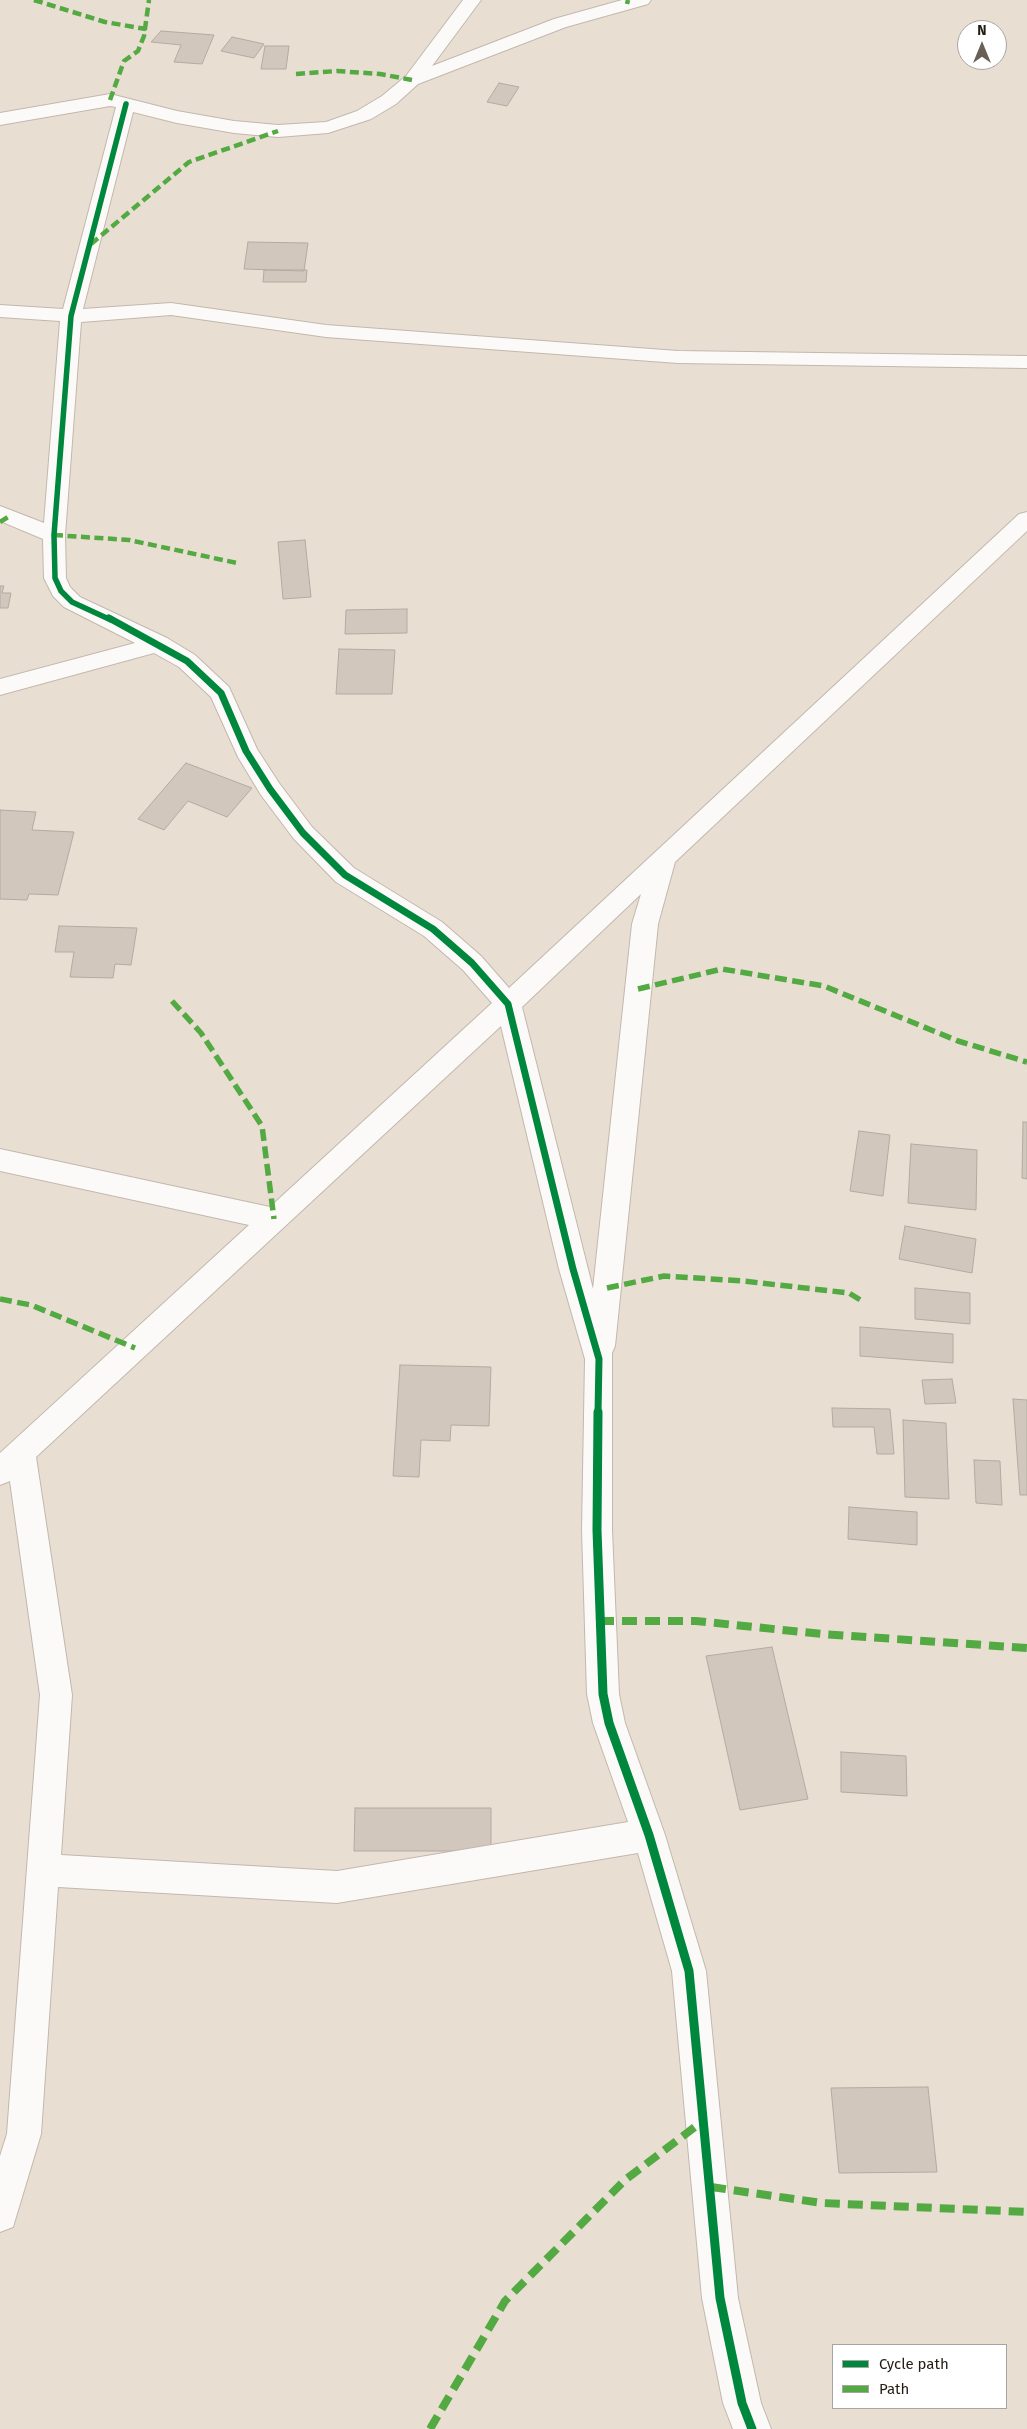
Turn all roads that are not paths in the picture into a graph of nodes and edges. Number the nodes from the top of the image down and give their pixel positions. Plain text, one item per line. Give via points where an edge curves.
1 (472, 0) edge
2 (642, 0) edge
3 (412, 80) junction
4 (126, 104) junction
5 (0, 119) edge
6 (0, 311) edge
7 (71, 316) junction
8 (1027, 362) edge
9 (0, 513) edge
10 (1027, 519) edge
11 (54, 535) junction
12 (158, 644) junction
13 (0, 687) edge
14 (665, 857) junction
15 (508, 1004) junction
16 (0, 1160) edge
17 (274, 1219) junction
18 (599, 1359) junction
19 (10, 1462) edge
20 (649, 1835) junction
21 (43, 1870) junction
22 (0, 2214) edge
23 (752, 2429) edge

1 - 3 street
2 - 3 street via 560,23
3 - 4 street via 389,100 364,115 328,128 306,130 234,127
4 - 5 street via 110,100
4 - 7 street
6 - 7 street
7 - 8 street via 171,309 326,331 678,357
7 - 11 street
9 - 11 street
10 - 14 street
11 - 12 street via 55,578 61,591 72,602
12 - 13 street
12 - 15 street via 187,661 221,693 246,751 270,789 330,862 360,885 433,929 472,963
14 - 15 street
14 - 18 street via 645,924
15 - 17 street
15 - 18 street via 573,1268
16 - 17 street
17 - 19 street
18 - 20 street via 597,1530 602,1694 609,1723
19 - 21 street via 56,1695
20 - 21 street via 337,1887
20 - 23 street via 688,1971 720,2298 742,2403
21 - 22 street via 24,2134

